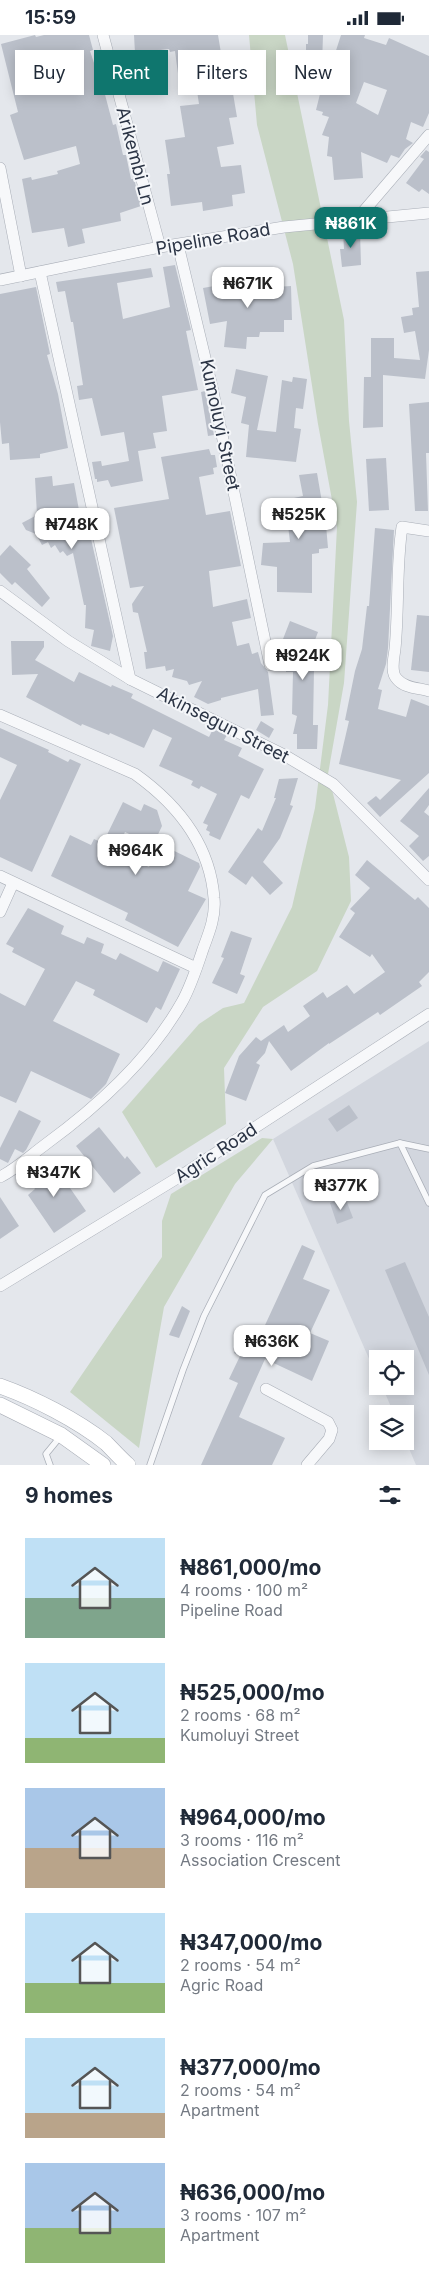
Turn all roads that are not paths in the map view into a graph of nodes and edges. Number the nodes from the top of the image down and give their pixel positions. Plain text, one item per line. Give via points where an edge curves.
1 (103, 35) edge
2 (429, 135) edge
3 (0, 168) edge
4 (429, 213) edge
5 (357, 219) junction
6 (178, 245) junction
7 (160, 247) junction
8 (40, 272) junction
9 (21, 276) junction
10 (0, 280) edge
11 (429, 531) edge
12 (0, 591) edge
13 (270, 665) dead end
14 (130, 679) junction
15 (429, 691) edge
16 (0, 715) edge
17 (0, 876) edge
18 (429, 880) edge
19 (13, 883) junction
20 (0, 912) edge
21 (196, 968) junction
22 (429, 1013) edge
23 (400, 1143) junction
24 (429, 1149) edge
25 (0, 1177) edge
26 (429, 1202) edge
27 (0, 1286) edge
28 (0, 1385) edge
29 (266, 1389) dead end
30 (0, 1405) edge
31 (56, 1432) junction
32 (50, 1465) edge
33 (103, 1465) edge
34 (128, 1465) edge
35 (150, 1465) edge
36 (306, 1465) edge

1 - 7 street, Arikembi Ln
2 - 5 street
3 - 9 street
4 - 5 street, Pipeline Road
5 - 6 street, Pipeline Road via 284,227
6 - 7 street, Pipeline Road
6 - 13 street, Kumoluyi Street via 212,387
7 - 8 street, Pipeline Road
8 - 9 street, Pipeline Road
8 - 14 street
9 - 10 street, Pipeline Road
11 - 15 street via 402,527 393,669 396,679
12 - 14 street, Akinsegun Street via 68,641
14 - 18 street, Akinsegun Street via 311,769 333,784
16 - 21 street via 136,774 173,807 194,833 205,853 214,900 212,924
17 - 19 street
19 - 20 street
19 - 21 street
21 - 25 street via 182,1001 128,1073 72,1125
22 - 27 street, Agric Road via 179,1177
23 - 24 lane
23 - 26 lane
23 - 35 lane via 313,1166 265,1195 204,1316
28 - 34 main road via 61,1415 106,1443
29 - 36 street via 328,1422 332,1430 330,1439
30 - 31 main road
31 - 32 lane via 46,1454
31 - 33 main road

